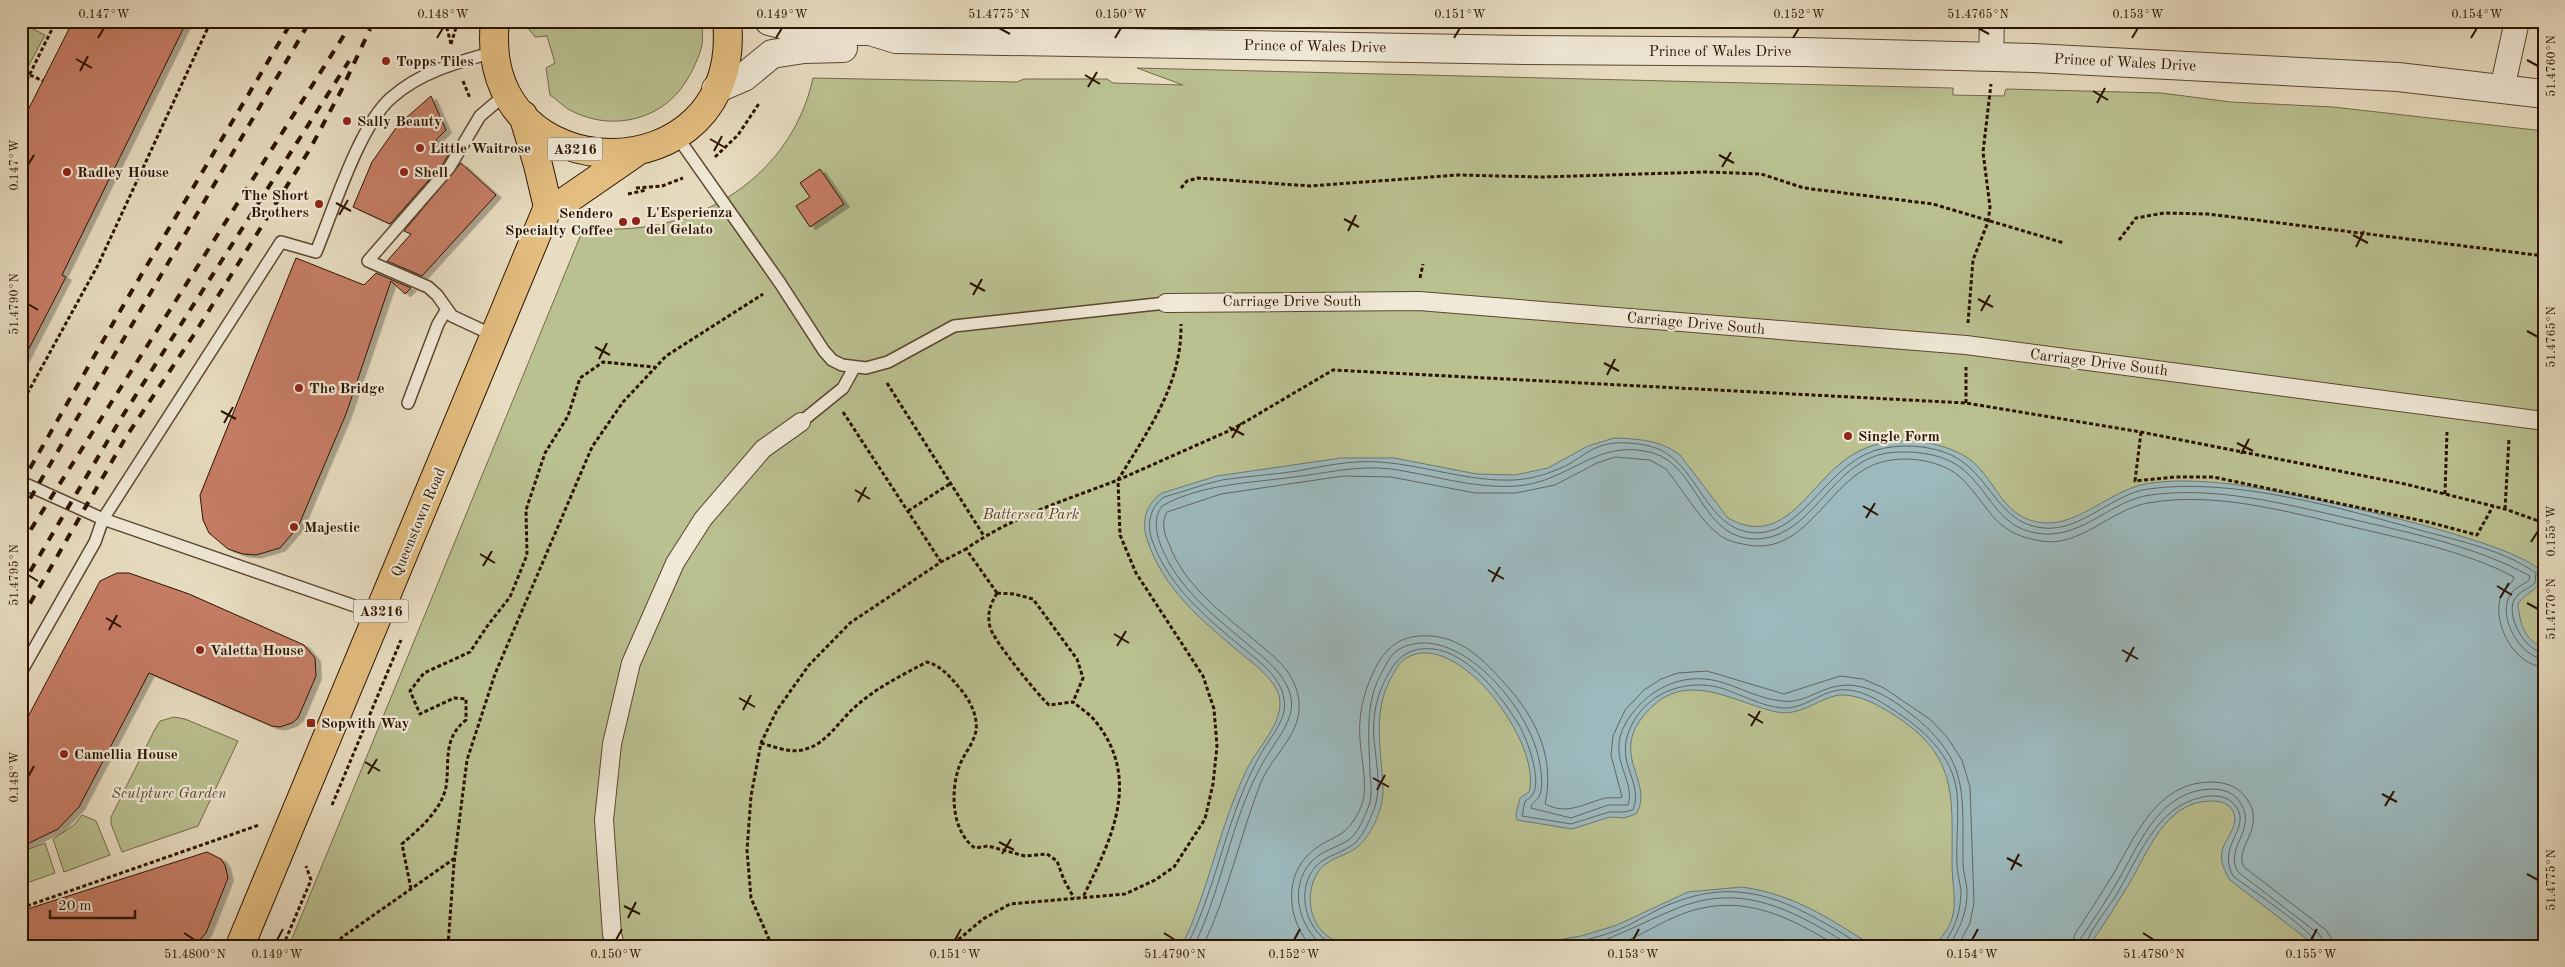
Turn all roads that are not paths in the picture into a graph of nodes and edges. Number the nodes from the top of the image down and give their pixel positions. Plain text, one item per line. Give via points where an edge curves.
1 (726, 21) edge
2 (769, 21) edge
3 (1992, 21) edge
4 (2517, 21) edge
5 (492, 32) edge
6 (896, 39) junction
7 (1991, 56) junction
8 (2502, 89) junction
9 (716, 90) junction
10 (507, 93) junction
11 (2544, 94) edge
12 (522, 115) junction
13 (676, 135) junction
14 (636, 152) junction
15 (548, 207) junction
16 (1174, 302) joint
17 (447, 308) junction
18 (495, 336) junction
19 (854, 368) junction
20 (408, 403) dead end
21 (2544, 421) edge
22 (801, 422) joint
23 (21, 482) edge
24 (103, 519) junction
25 (380, 615) junction
26 (21, 672) edge
27 (240, 946) edge
28 (615, 946) edge

1 - 9 main road, A3216 via 727,53
2 - 6 street, Prince of Wales Drive via 803,30 870,31
3 - 7 street
4 - 8 street
5 - 10 main road, A3216
5 - 24 lane via 456,63 423,77 390,98 369,125 316,252 281,242
6 - 7 street, Prince of Wales Drive
6 - 9 street, Prince of Wales Drive via 866,47 804,49 772,54 744,77
7 - 8 street, Prince of Wales Drive via 2398,77
8 - 11 street, Prince of Wales Drive
9 - 13 main road, A3216 via 706,107
10 - 12 main road, A3216
10 - 17 lane via 480,116 449,168 368,261 428,287
12 - 14 main road, A3216 via 543,133 578,150 597,154
12 - 15 main road, A3216
13 - 14 main road, A3216
13 - 19 lane via 780,282 824,351 837,362
14 - 15 main road, A3216 via 564,202
15 - 18 main road, Queenstown Road / A3216
16 - 19 lane, Carriage Drive South via 954,326 888,362
16 - 21 street, Carriage Drive South via 1419,301 1966,345
17 - 18 lane via 452,316
17 - 20 lane
18 - 25 main road, Queenstown Road / A3216
19 - 22 lane via 842,388
22 - 28 street via 763,449 703,519 675,563 631,663 612,744 604,820
23 - 24 lane
24 - 25 lane
24 - 26 lane via 95,542
25 - 27 main road, Queenstown Road / A3216

